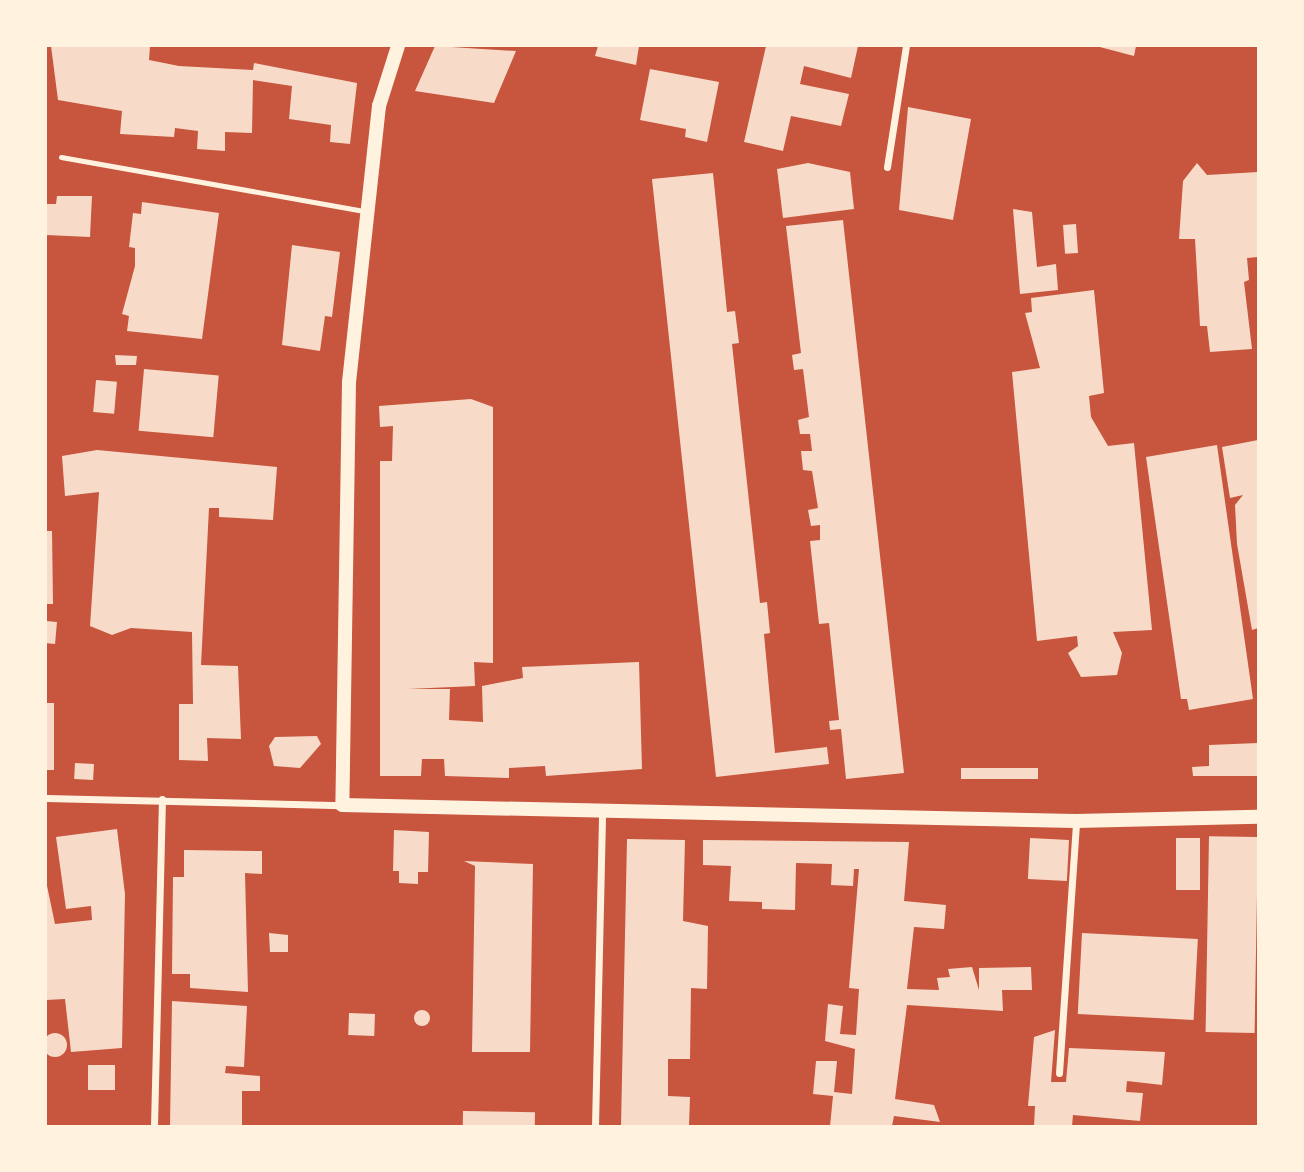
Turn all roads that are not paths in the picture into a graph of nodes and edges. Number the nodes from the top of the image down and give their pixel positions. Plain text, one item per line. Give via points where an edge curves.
1 (398, 46) edge
2 (906, 46) edge
3 (61, 157) dead end
4 (887, 167) dead end
5 (365, 211) junction
6 (46, 798) edge
7 (162, 799) junction
8 (342, 805) junction
9 (602, 811) junction
10 (1258, 817) edge
11 (1076, 821) junction
12 (1059, 1073) dead end
13 (154, 1126) edge
14 (595, 1126) edge

1 - 5 main road via 379,106
2 - 4 street
3 - 5 lane
5 - 8 main road via 349,382
6 - 7 street
7 - 8 street
7 - 13 street
8 - 9 main road
9 - 11 main road
9 - 14 street
10 - 11 main road
11 - 12 street

